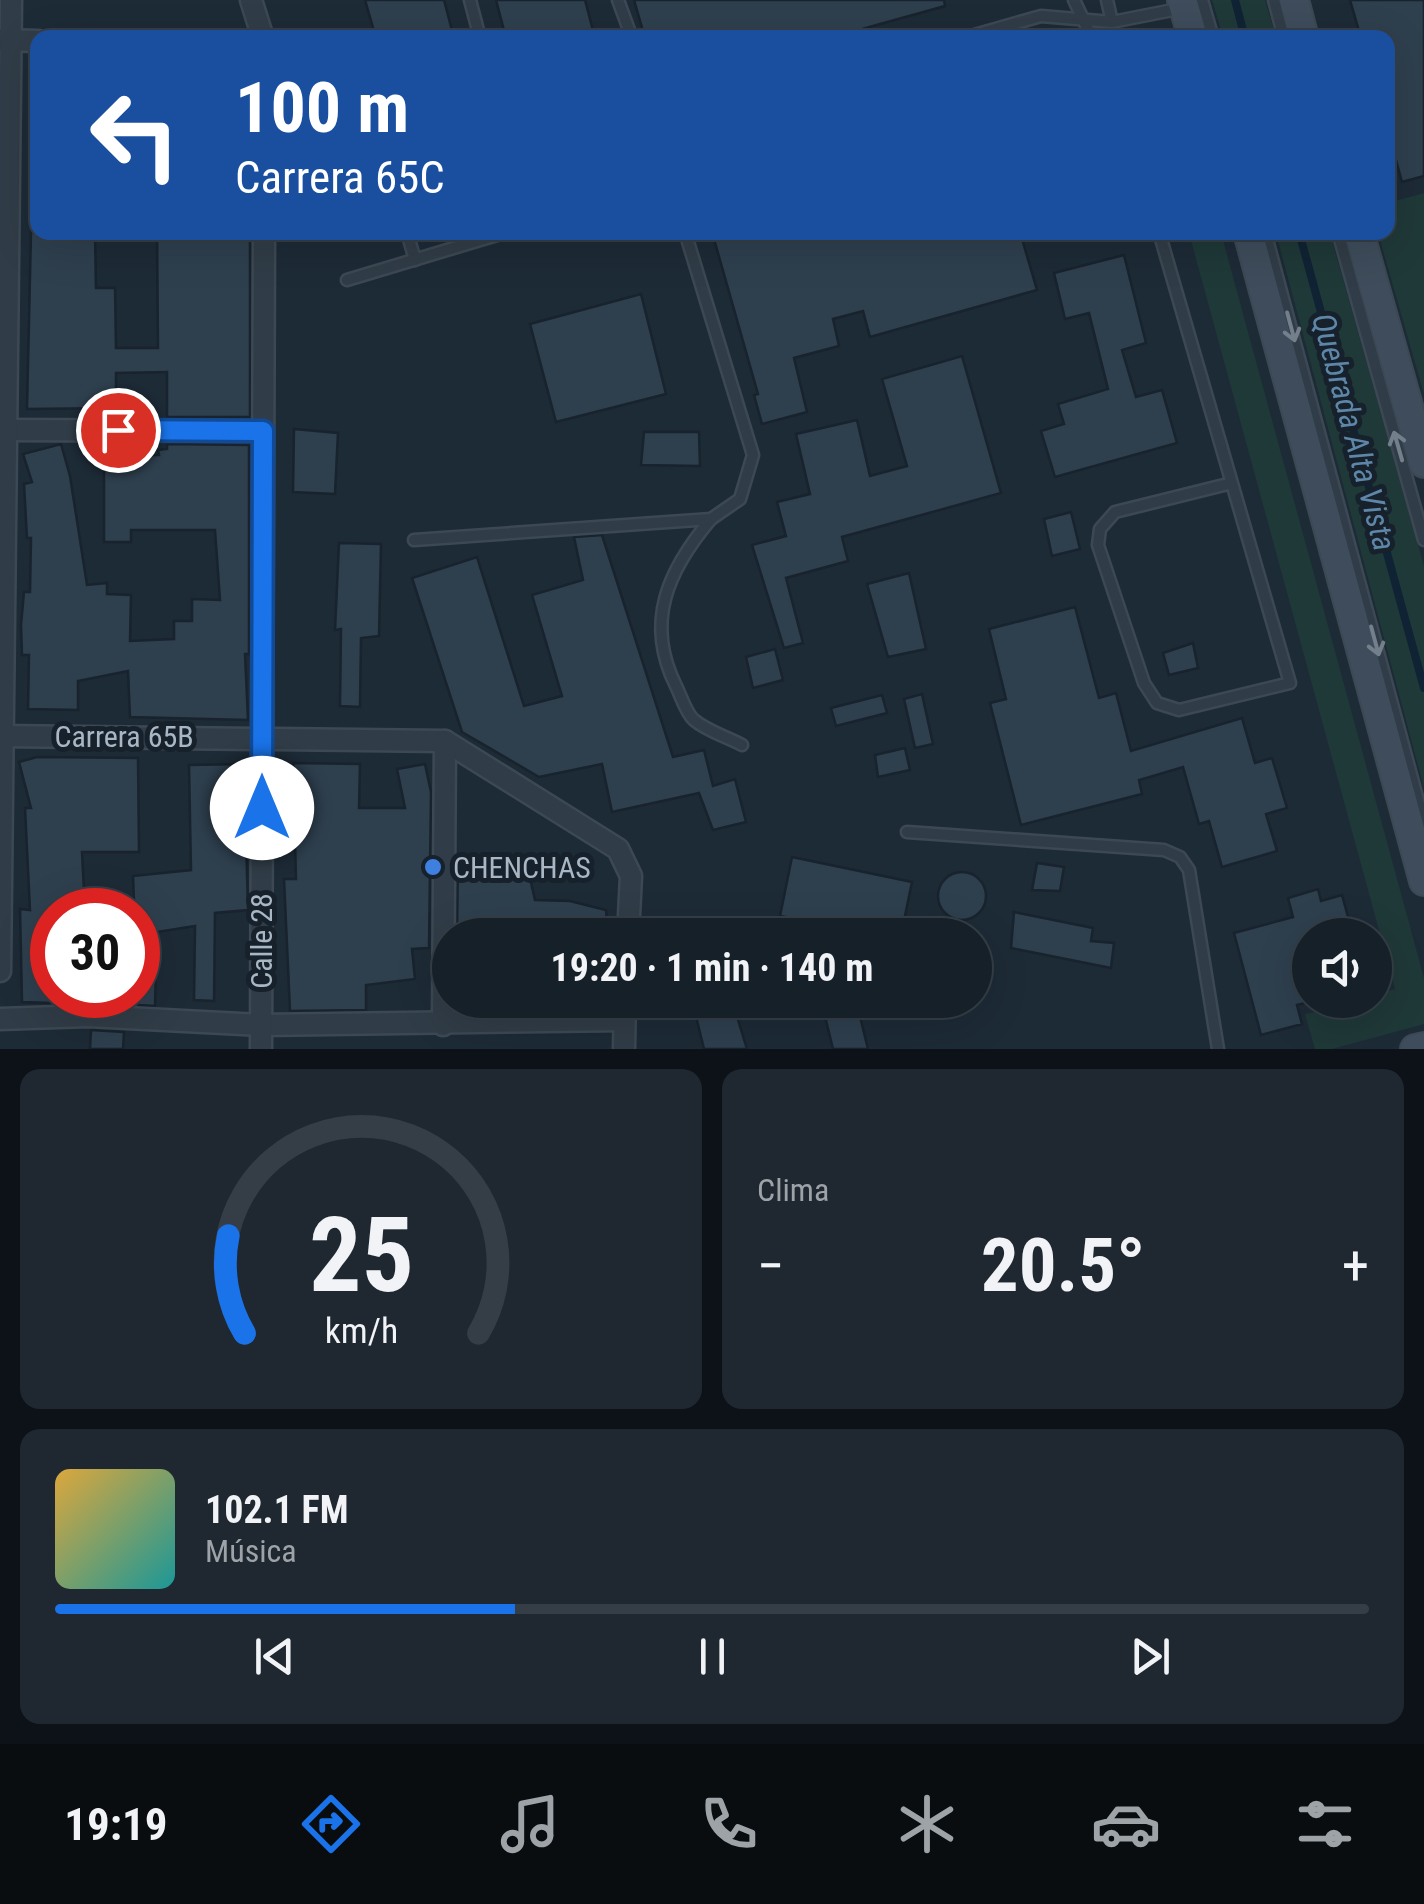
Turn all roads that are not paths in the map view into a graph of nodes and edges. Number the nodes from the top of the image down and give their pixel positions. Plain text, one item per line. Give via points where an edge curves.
1 (11, 0) edge
2 (250, 0) edge
3 (470, 0) edge
4 (618, 0) edge
5 (1074, 0) edge
6 (1107, 0) edge
7 (1274, 0) edge
8 (1294, 0) edge
9 (1190, 3) edge
10 (1083, 20) junction
11 (1112, 22) junction
12 (260, 30) edge
13 (478, 30) edge
14 (629, 30) edge
15 (992, 30) edge
16 (1088, 30) edge
17 (1192, 30) edge
18 (1207, 30) edge
19 (1282, 30) edge
20 (1302, 30) edge
21 (5, 40) edge
22 (30, 41) edge
23 (264, 240) edge
24 (410, 240) edge
25 (482, 240) edge
26 (687, 240) edge
27 (1160, 240) edge
28 (1250, 240) edge
29 (1267, 240) edge
30 (1340, 240) edge
31 (1361, 240) edge
32 (416, 260) junction
33 (347, 280) dead end
34 (4, 430) edge
35 (263, 431) junction
36 (1424, 464) edge
37 (1232, 483) junction
38 (711, 519) junction
39 (414, 540) dead end
40 (1424, 540) edge
41 (3, 736) edge
42 (262, 736) junction
43 (445, 741) junction
44 (742, 745) dead end
45 (1424, 823) edge
46 (907, 832) dead end
47 (1424, 881) edge
48 (628, 918) edge
49 (0, 971) edge
50 (527, 1018) edge
51 (624, 1018) edge
52 (0, 1019) edge
53 (443, 1025) junction
54 (261, 1026) junction
55 (1424, 1047) edge
56 (260, 1049) edge
57 (624, 1049) edge
58 (1218, 1049) edge
59 (1415, 1049) edge

1 - 21 street
2 - 12 street
3 - 13 lane
4 - 14 lane
5 - 10 lane
6 - 11 lane
7 - 19 lane
8 - 20 main road
9 - 11 lane
9 - 17 main road
9 - 18 lane
10 - 11 lane
10 - 15 lane via 1041,16
10 - 16 lane
21 - 22 street
21 - 34 street
23 - 35 street, Calle 28
24 - 32 lane
25 - 32 lane
26 - 38 lane via 753,455 740,499
27 - 37 lane
28 - 47 main road
29 -> 45 lane
40 -> 30 lane
31 - 36 main road
32 - 33 lane
34 - 35 street
34 - 41 street
35 - 42 street, Calle 28
37 - 37 lane via 1290,683 1179,710 1156,703 1144,683 1098,546 1100,529 1115,512
38 - 39 lane
38 - 44 lane via 665,587 658,632 692,719
41 - 42 street, Carrera 65B
41 - 49 street
42 - 43 street, Carrera 65B
42 - 54 street, Calle 28
43 - 48 street via 618,849 628,864
43 - 53 street
46 - 58 lane via 1164,850 1180,857 1189,870
50 - 53 street
51 - 57 street
52 - 54 street via 88,1016
53 - 54 street
54 - 56 street, Calle 28
55 - 59 main road

